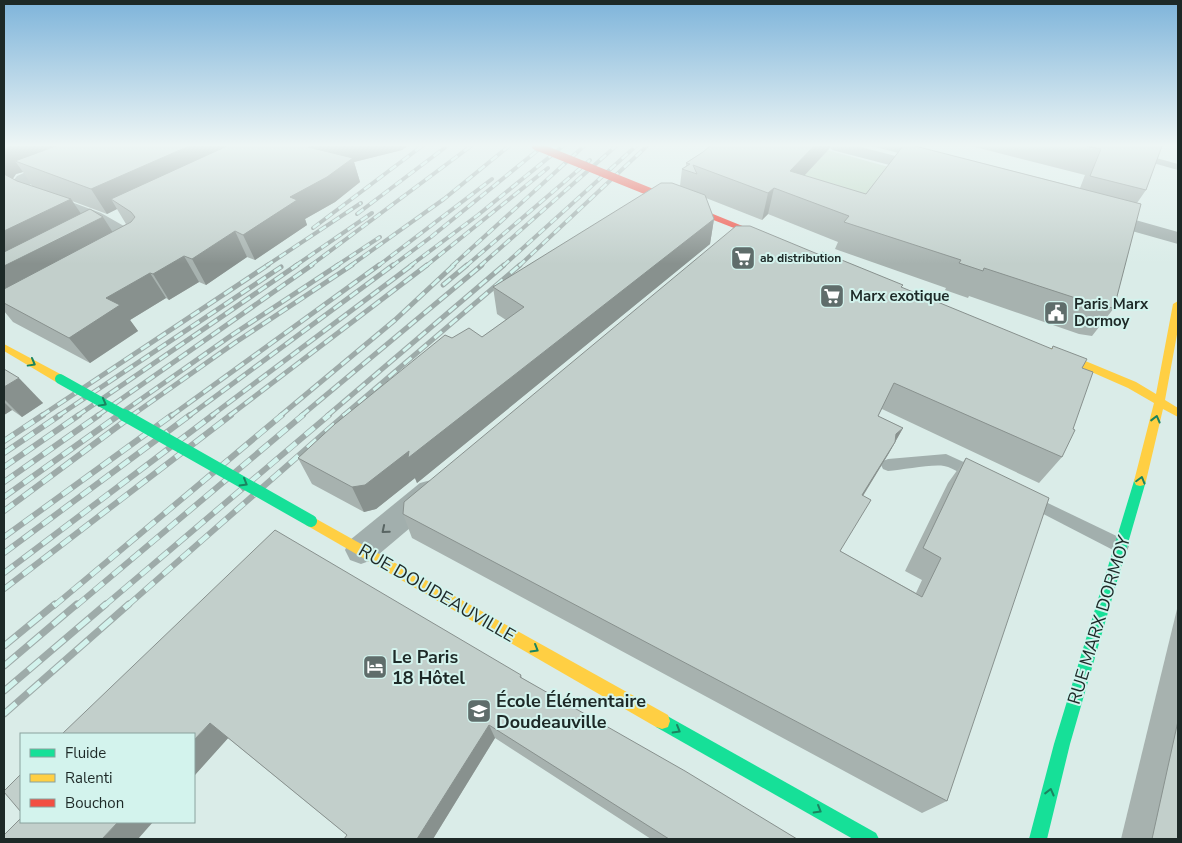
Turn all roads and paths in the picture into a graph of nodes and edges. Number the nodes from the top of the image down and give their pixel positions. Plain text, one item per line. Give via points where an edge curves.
1 (19, 185) edge
2 (634, 185) edge
3 (1087, 213) edge
4 (116, 219) junction
5 (744, 229) junction
6 (86, 234) edge
7 (1178, 238) edge
8 (784, 245) edge
9 (720, 248) edge
10 (104, 260) edge
11 (1178, 304) edge
12 (1176, 333) edge
13 (1038, 346) edge
14 (4, 347) edge
15 (1160, 400) junction
16 (1178, 412) edge
17 (888, 465) edge
18 (447, 478) edge
19 (987, 480) edge
20 (1019, 495) edge
21 (1121, 546) junction
22 (361, 550) junction
23 (870, 839) edge
24 (1038, 839) edge

1 - 4 street via 26,192 94,217
2 - 5 main road, bridge
3 - 7 street
4 - 6 street
4 - 10 street via 138,242
5 - 8 main road
5 - 9 street
11 - 12 main road, RUE MARX DORMOY
12 - 15 main road, RUE MARX DORMOY
13 - 15 main road via 1115,376
14 -> 22 main road, RUE DOUDEAUVILLE, bridge
15 - 16 main road
21 -> 15 main road, RUE MARX DORMOY via 1146,463
17 - 19 lane via 946,460
18 -> 22 street
20 - 21 lane
24 -> 21 main road, RUE MARX DORMOY via 1062,744
22 -> 23 main road, RUE DOUDEAUVILLE

